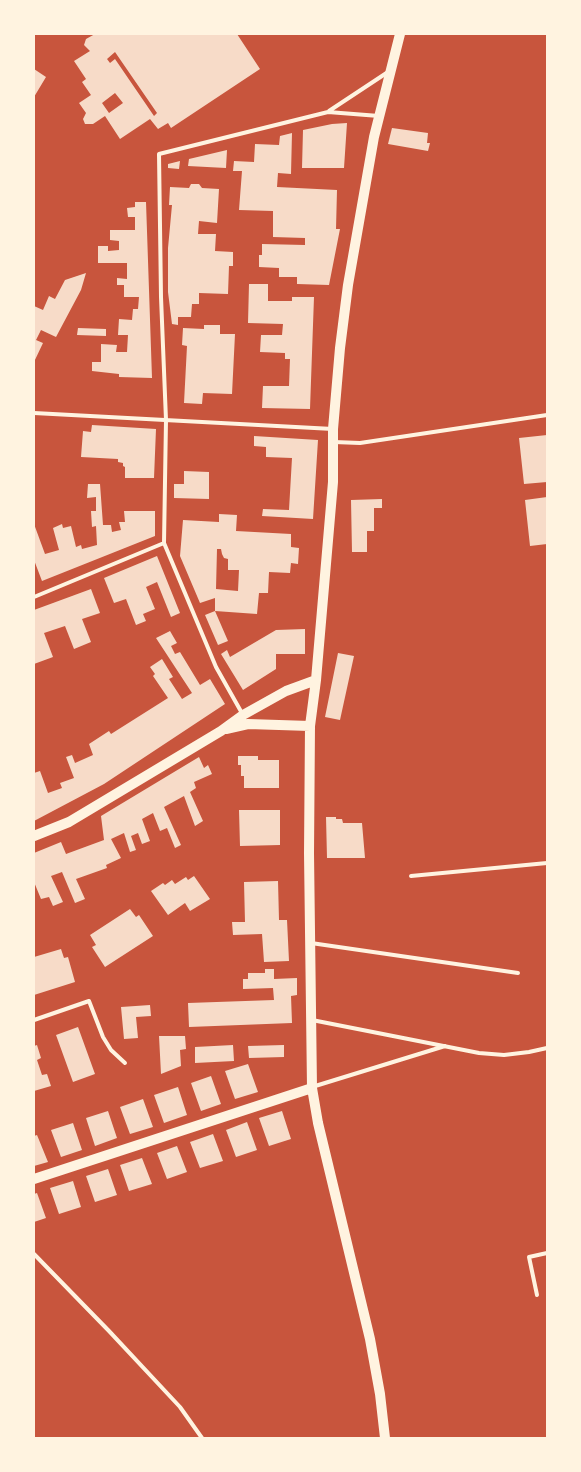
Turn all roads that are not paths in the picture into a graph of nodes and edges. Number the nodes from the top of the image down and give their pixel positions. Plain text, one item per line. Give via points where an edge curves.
1 (400, 34) edge
2 (390, 71) junction
3 (328, 112) junction
4 (379, 116) junction
5 (34, 413) edge
6 (547, 415) edge
7 (166, 420) junction
8 (333, 429) junction
9 (333, 442) junction
10 (164, 543) junction
11 (34, 597) edge
12 (316, 680) junction
13 (243, 715) junction
14 (310, 726) junction
15 (221, 731) junction
16 (34, 836) edge
17 (547, 863) edge
18 (412, 876) dead end
19 (310, 943) junction
20 (518, 973) dead end
21 (34, 1020) edge
22 (312, 1020) junction
23 (447, 1046) junction
24 (547, 1048) edge
25 (125, 1063) dead end
26 (312, 1088) junction
27 (34, 1179) edge
28 (547, 1253) edge
29 (34, 1254) edge
30 (537, 1295) dead end
31 (202, 1438) edge
32 (385, 1438) edge

1 - 2 main road
2 - 3 street
2 - 4 main road
3 - 4 street
3 - 7 street via 159,154
4 - 8 main road via 348,285
5 - 7 street
6 - 9 street via 360,443
7 - 8 street
7 - 10 street
8 - 9 main road
9 - 12 main road
10 - 11 street
10 - 13 street via 216,667
12 - 13 main road via 286,691
12 - 14 main road
13 - 15 main road
14 - 15 main road via 248,724
14 - 19 main road
15 - 16 main road via 68,822
17 - 18 street
19 - 20 street
19 - 22 main road
21 - 25 street via 89,1001 103,1037 111,1050
22 - 23 street
22 - 26 main road
23 - 24 street via 504,1055
23 - 26 street
26 - 27 main road
26 - 32 main road via 318,1123 370,1339
28 - 30 street via 530,1258
29 - 31 street via 180,1407

